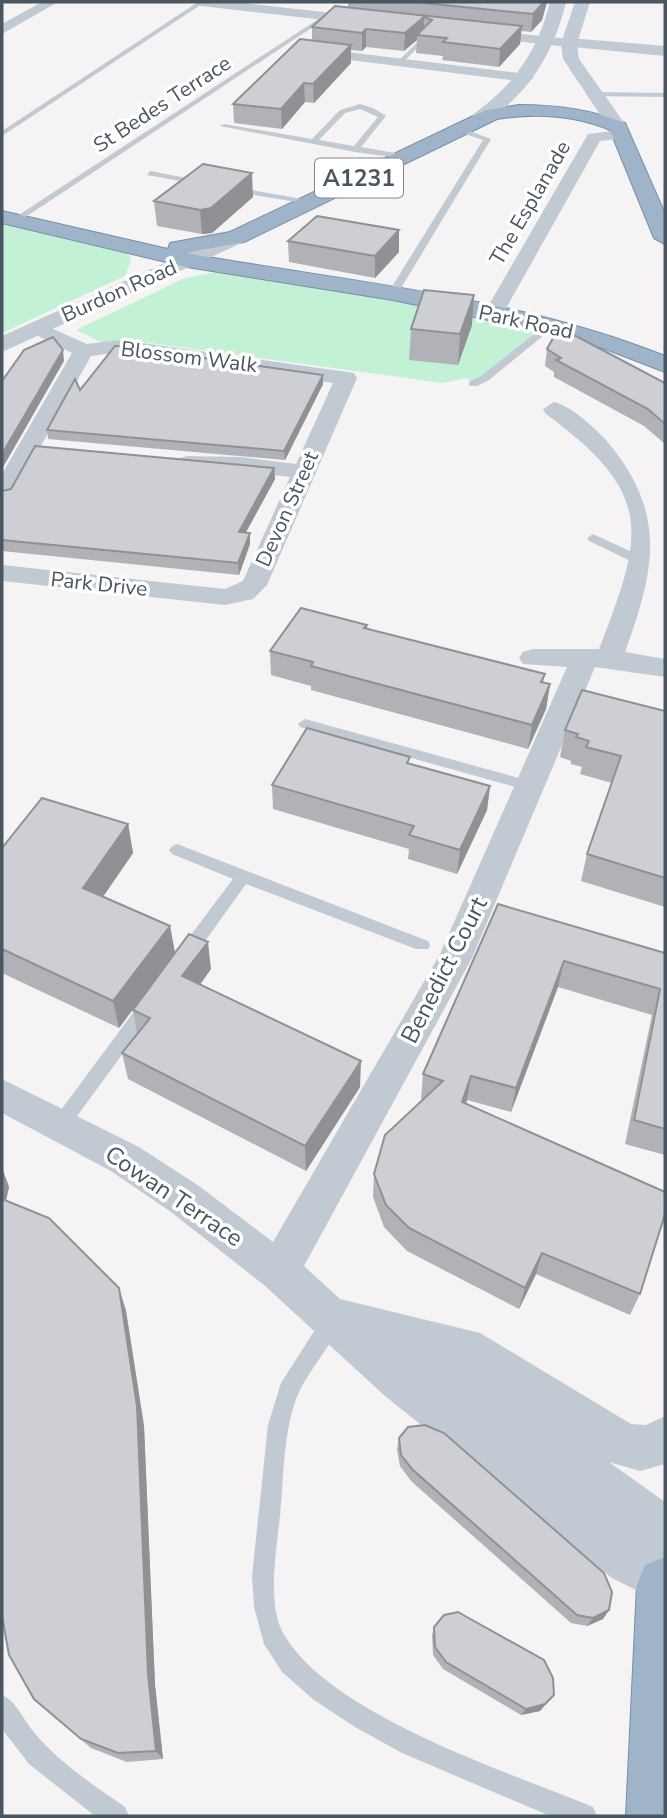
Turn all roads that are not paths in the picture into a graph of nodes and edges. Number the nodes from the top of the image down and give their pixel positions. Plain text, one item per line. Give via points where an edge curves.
1 (51, 2) edge
2 (201, 2) edge
3 (558, 2) edge
4 (582, 2) edge
5 (250, 4) edge
6 (326, 16) junction
7 (386, 23) edge
8 (414, 26) edge
9 (2, 30) edge
10 (425, 38) edge
11 (545, 40) junction
12 (296, 50) edge
13 (570, 51) junction
14 (665, 51) edge
15 (400, 62) junction
16 (527, 78) junction
17 (590, 90) junction
18 (665, 95) edge
19 (481, 117) junction
20 (224, 126) dead end
21 (459, 129) junction
22 (619, 131) junction
23 (2, 134) edge
24 (314, 141) junction
25 (355, 150) junction
26 (404, 158) junction
27 (150, 173) dead end
28 (216, 186) edge
29 (229, 188) edge
30 (307, 202) junction
31 (9, 218) edge
32 (665, 238) edge
33 (234, 244) junction
34 (131, 246) junction
35 (187, 260) junction
36 (260, 272) junction
37 (144, 278) junction
38 (393, 293) junction
39 (493, 315) junction
40 (550, 326) junction
41 (37, 328) junction
42 (2, 345) edge
43 (84, 351) junction
44 (665, 365) edge
45 (346, 377) joint
46 (473, 384) dead end
47 (554, 409) dead end
48 (32, 447) junction
49 (58, 449) edge
50 (164, 461) edge
51 (304, 472) junction
52 (2, 494) edge
53 (593, 538) dead end
54 (643, 562) junction
55 (2, 573) edge
56 (196, 594) joint
57 (533, 658) dead end
58 (597, 658) junction
59 (665, 668) edge
60 (305, 723) dead end
61 (530, 786) junction
62 (177, 850) dead end
63 (243, 877) junction
64 (422, 945) dead end
65 (176, 968) edge
66 (160, 989) edge
67 (2, 1095) edge
68 (61, 1124) junction
69 (279, 1271) junction
70 (334, 1318) junction
71 (393, 1330) junction
72 (665, 1438) edge
73 (665, 1531) edge
74 (615, 1550) junction
75 (665, 1575) edge
76 (665, 1585) edge
77 (662, 1654) junction
78 (2, 1707) edge
79 (116, 1816) edge
80 (584, 1816) edge
81 (657, 1816) edge

1 - 9 street
2 - 5 street
2 - 23 lane
3 - 11 main road
4 - 13 main road
5 - 6 street
6 - 7 street
6 - 31 lane, St Bedes Terrace
8 - 11 street
10 - 15 lane
11 - 13 street
11 - 16 main road
12 - 15 street
13 - 14 street via 617,47
13 - 17 main road
15 - 16 street
16 - 19 main road
17 - 18 lane
17 - 22 main road
19 - 21 highway, Burdon Road / A1231
19 - 22 highway, A1231 via 549,110 588,116
20 - 24 lane
21 - 26 highway, Burdon Road / A1231
21 - 38 lane via 487,139
22 - 32 highway
22 - 39 street, The Esplanade via 594,137
24 - 25 lane
24 - 25 lane via 345,108 376,112 382,116
25 - 26 lane
26 - 30 highway, Burdon Road / A1231
27 - 28 lane
29 - 30 lane
30 - 33 highway, Burdon Road / A1231
31 - 34 highway, Park Road / A1231
33 - 34 highway, A1231
33 - 35 street, Burdon Road
33 - 36 highway
34 - 35 highway, Park Road / A1231
35 - 36 highway, Park Road / A1231
35 - 37 street, Burdon Road
36 - 37 street, Park Road via 200,269
36 - 38 highway, Park Road / A1231
37 - 41 street, Burdon Road
38 - 39 highway, Park Road / A1231
39 - 40 highway, Park Road / A1231
40 - 44 highway, Park Road / A1231
40 - 46 lane
41 - 42 street, Burdon Road
41 - 43 street, Blossom Walk
43 - 45 street, Blossom Walk via 121,346
43 - 48 street
45 - 51 street, Devon Street
47 - 54 street, Benedict Court via 595,440 635,488 645,519
48 - 49 street
48 - 52 street
50 - 51 street
51 - 56 street, Devon Street via 254,584 235,596
53 - 54 lane
54 - 58 street, Benedict Court
55 - 56 street, Park Drive
57 - 58 street
58 - 59 street
58 - 61 street, Benedict Court
60 - 61 lane
61 - 69 street, Benedict Court via 456,958
62 - 63 lane
63 - 64 lane
63 - 65 lane
66 - 68 lane
67 - 68 street, Cowan Terrace
68 - 69 street, Cowan Terrace via 185,1199
69 - 70 street, Cowan Terrace
70 - 71 street, Cowan Terrace
70 - 74 street, Cowan Terrace via 400,1381
70 - 80 lane via 296,1376 277,1432 265,1568 272,1636 288,1663 307,1682 351,1713 460,1766
71 - 72 street, Cowan Terrace via 465,1348 623,1444 643,1450
71 - 73 street, Cowan Terrace
74 - 75 street, Cowan Terrace via 646,1571
74 - 77 street, Cowan Terrace via 649,1603
76 - 77 highway
77 - 81 highway
78 - 79 lane via 29,1746 60,1776

